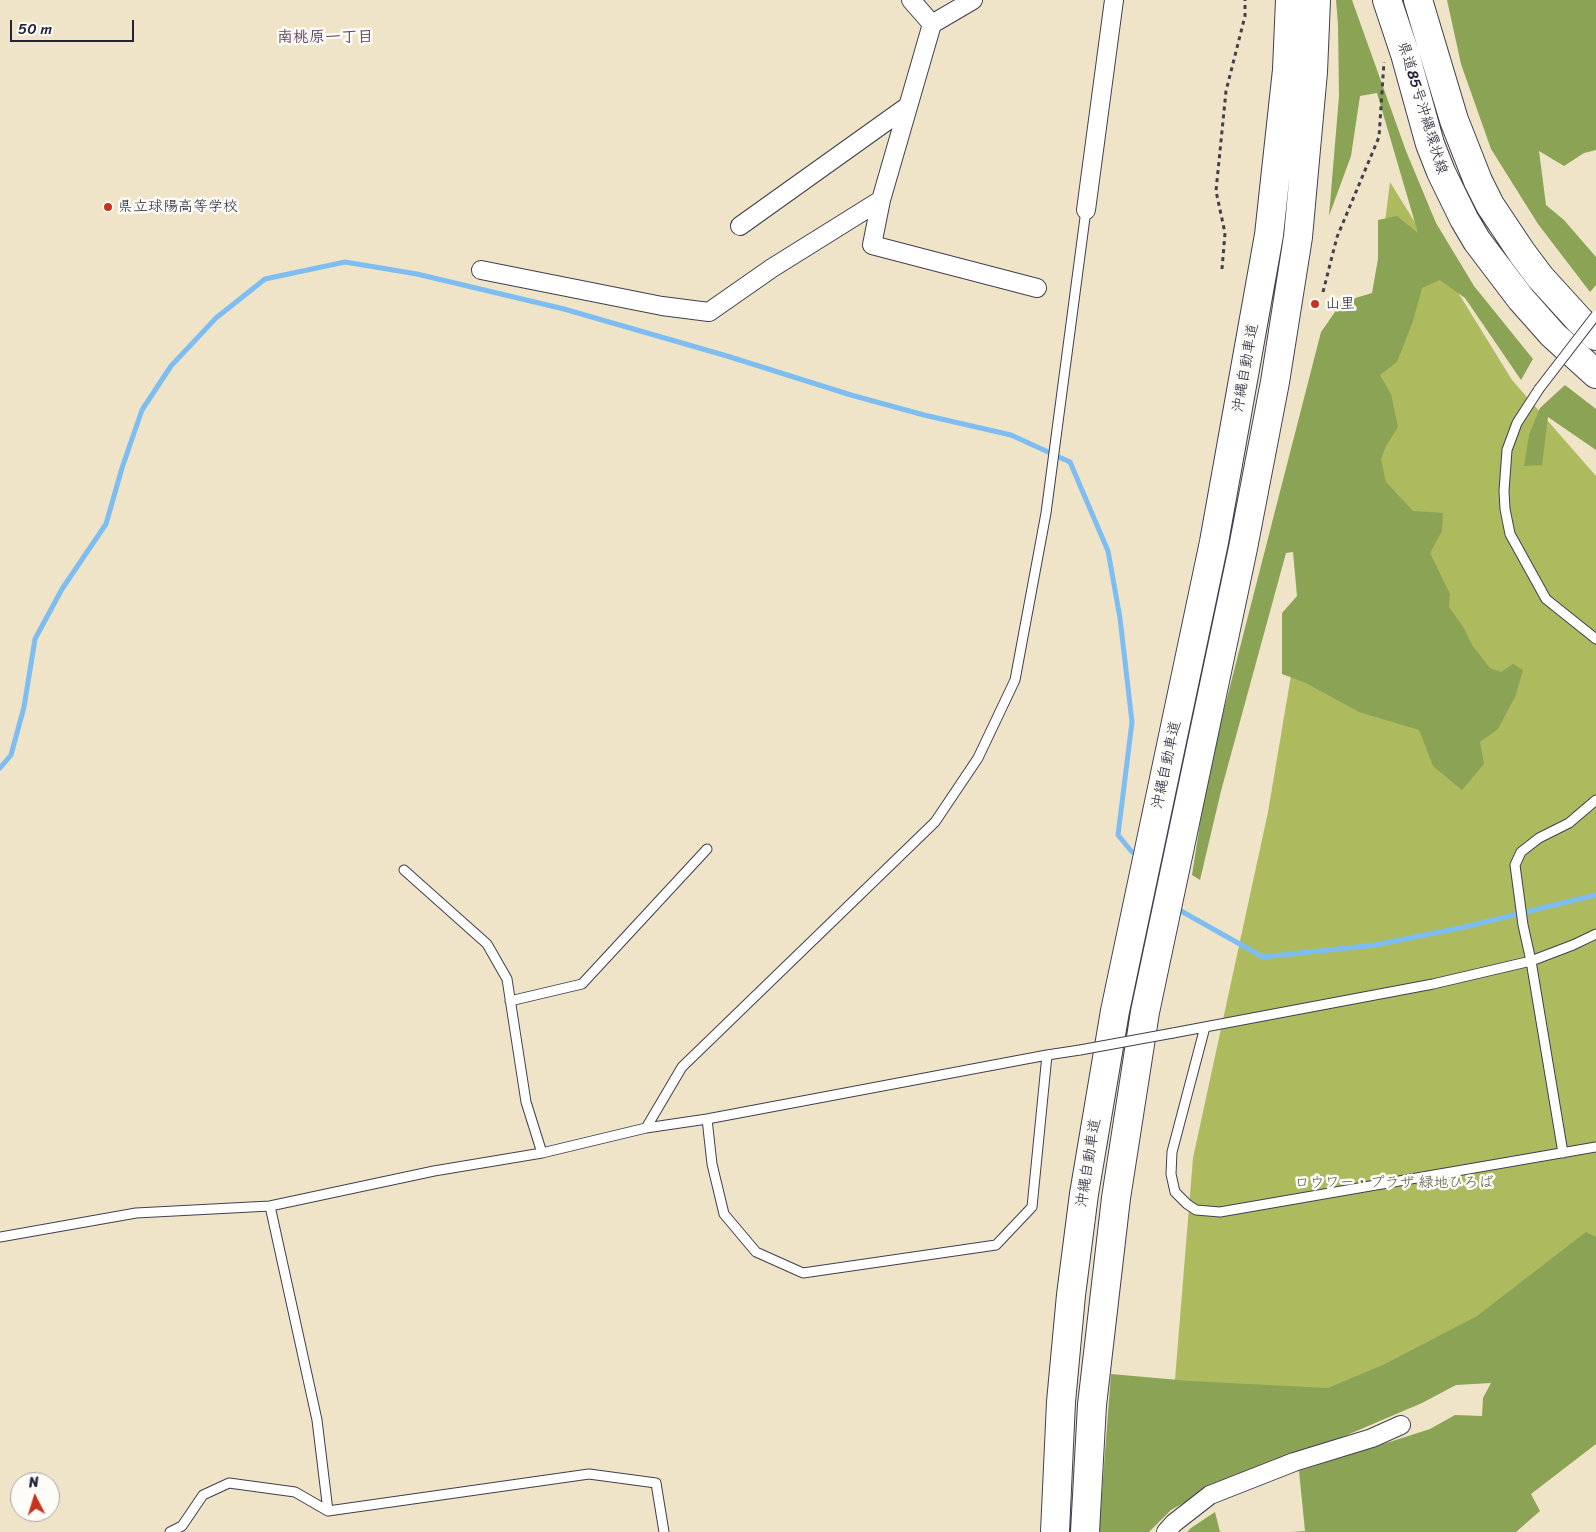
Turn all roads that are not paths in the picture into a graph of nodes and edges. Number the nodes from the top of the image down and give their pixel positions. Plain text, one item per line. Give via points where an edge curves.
1 (910, 0) edge
2 (973, 0) edge
3 (1114, 0) edge
4 (1290, 0) edge
5 (1316, 0) edge
6 (1388, 0) edge
7 (1418, 0) edge
8 (932, 24) junction
9 (908, 106) junction
10 (880, 200) junction
11 (1086, 210) joint
12 (740, 226) dead end
13 (481, 270) dead end
14 (1036, 288) dead end
15 (1596, 315) edge
16 (1596, 336) edge
17 (1596, 374) edge
18 (1596, 639) edge
19 (1596, 800) edge
20 (707, 849) dead end
21 (404, 870) dead end
22 (1596, 934) edge
23 (1531, 960) junction
24 (510, 1001) junction
25 (1205, 1027) junction
26 (1046, 1055) junction
27 (707, 1119) junction
28 (646, 1128) junction
29 (1596, 1147) edge
30 (542, 1153) junction
31 (1563, 1153) junction
32 (270, 1206) junction
33 (0, 1237) edge
34 (1402, 1425) dead end
35 (328, 1510) junction
36 (170, 1532) edge
37 (664, 1532) edge
38 (1055, 1532) edge
39 (1085, 1532) edge
40 (1166, 1532) edge

1 - 8 street
2 - 8 street
3 - 11 street
4 - 38 main road, 沖縄自動車道 via 1287,70 1269,235 1214,542 1115,1011 1084,1194 1061,1402
5 - 39 main road, 沖縄自動車道 via 1298,238 1276,372 1243,548 1145,1012 1116,1198 1092,1405
6 - 17 main road, 県道85号沖縄環状線 via 1430,144 1464,219 1521,300
7 - 16 main road, 県道85号沖縄環状線 via 1454,120 1486,197 1540,277
8 - 9 street
9 - 10 street
9 - 12 street
10 - 13 street via 709,312 662,306
10 - 14 street via 872,245
11 - 28 lane via 1046,513 1015,680 978,758 935,822 682,1067
15 - 18 lane, bridge via 1539,389 1518,423 1507,450 1504,491 1510,534 1546,599
19 - 23 lane via 1569,822 1521,852 1514,865
20 - 24 lane via 582,984
21 - 24 lane via 487,944 507,979
22 - 23 lane via 1573,946
23 - 25 lane via 1433,984
23 - 31 lane
24 - 30 lane via 526,1102
25 - 26 lane, bridge
25 - 31 lane via 1172,1152 1171,1174 1175,1192 1196,1210 1220,1212
26 - 27 lane
26 - 27 lane via 1032,1207 996,1245 803,1273 756,1252 724,1214 712,1164
27 - 28 lane
28 - 30 lane
29 - 31 lane
30 - 32 lane via 434,1171
32 - 33 lane via 136,1213
32 - 35 lane via 317,1420
34 - 40 street via 1210,1495
35 - 36 lane via 295,1492 229,1484 203,1495 182,1526
35 - 37 lane via 589,1474 656,1483

